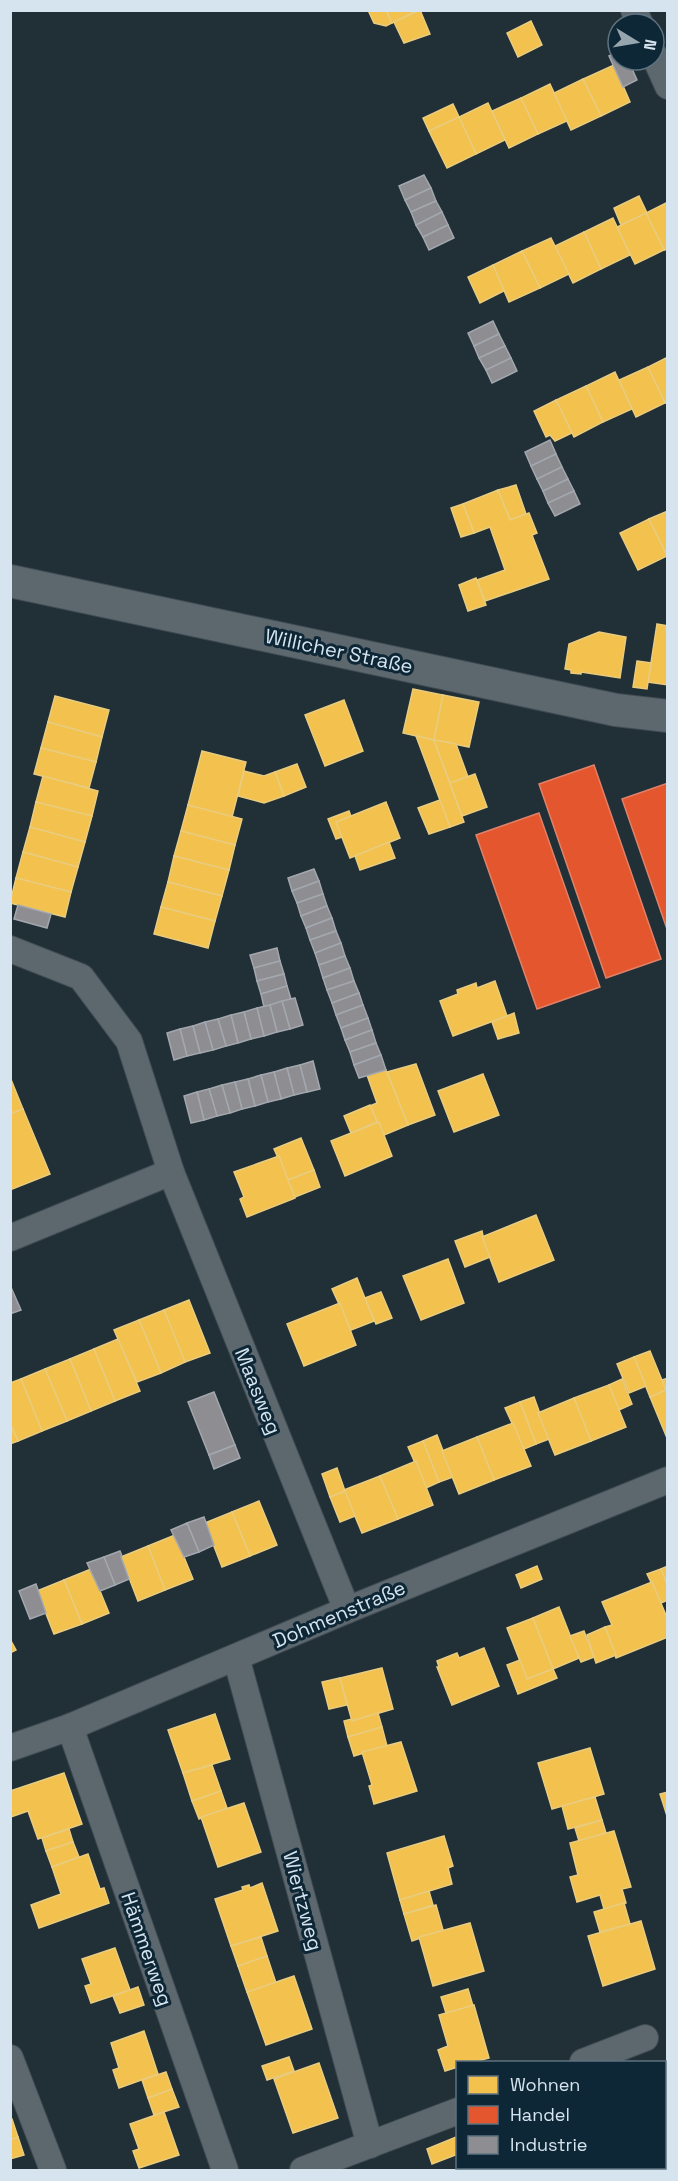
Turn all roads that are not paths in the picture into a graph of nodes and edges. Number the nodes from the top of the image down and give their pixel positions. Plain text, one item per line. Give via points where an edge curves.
1 (661, 72) edge
2 (668, 86) edge
3 (10, 580) edge
4 (668, 716) edge
5 (10, 949) edge
6 (171, 1172) junction
7 (10, 1238) edge
8 (668, 1480) edge
9 (347, 1610) junction
10 (236, 1658) junction
11 (70, 1727) junction
12 (10, 1748) edge
13 (645, 2038) dead end
14 (10, 2058) edge
15 (586, 2061) edge
16 (456, 2112) edge
17 (370, 2145) junction
18 (52, 2170) edge
19 (225, 2170) edge
20 (303, 2170) edge

1 - 2 street
3 - 4 street, Willicher Straße via 593,705
5 - 6 street, Maasweg via 81,977 129,1041
6 - 7 street
6 - 9 street, Maasweg
8 - 9 street, Dohmenstraße
9 - 10 street, Dohmenstraße
10 - 11 street, Dohmenstraße
10 - 17 street, Wiertzweg
11 - 12 street, Dohmenstraße
11 - 19 street, Hämmerweg
13 - 15 street
14 - 18 street
16 - 17 street
17 - 20 street

